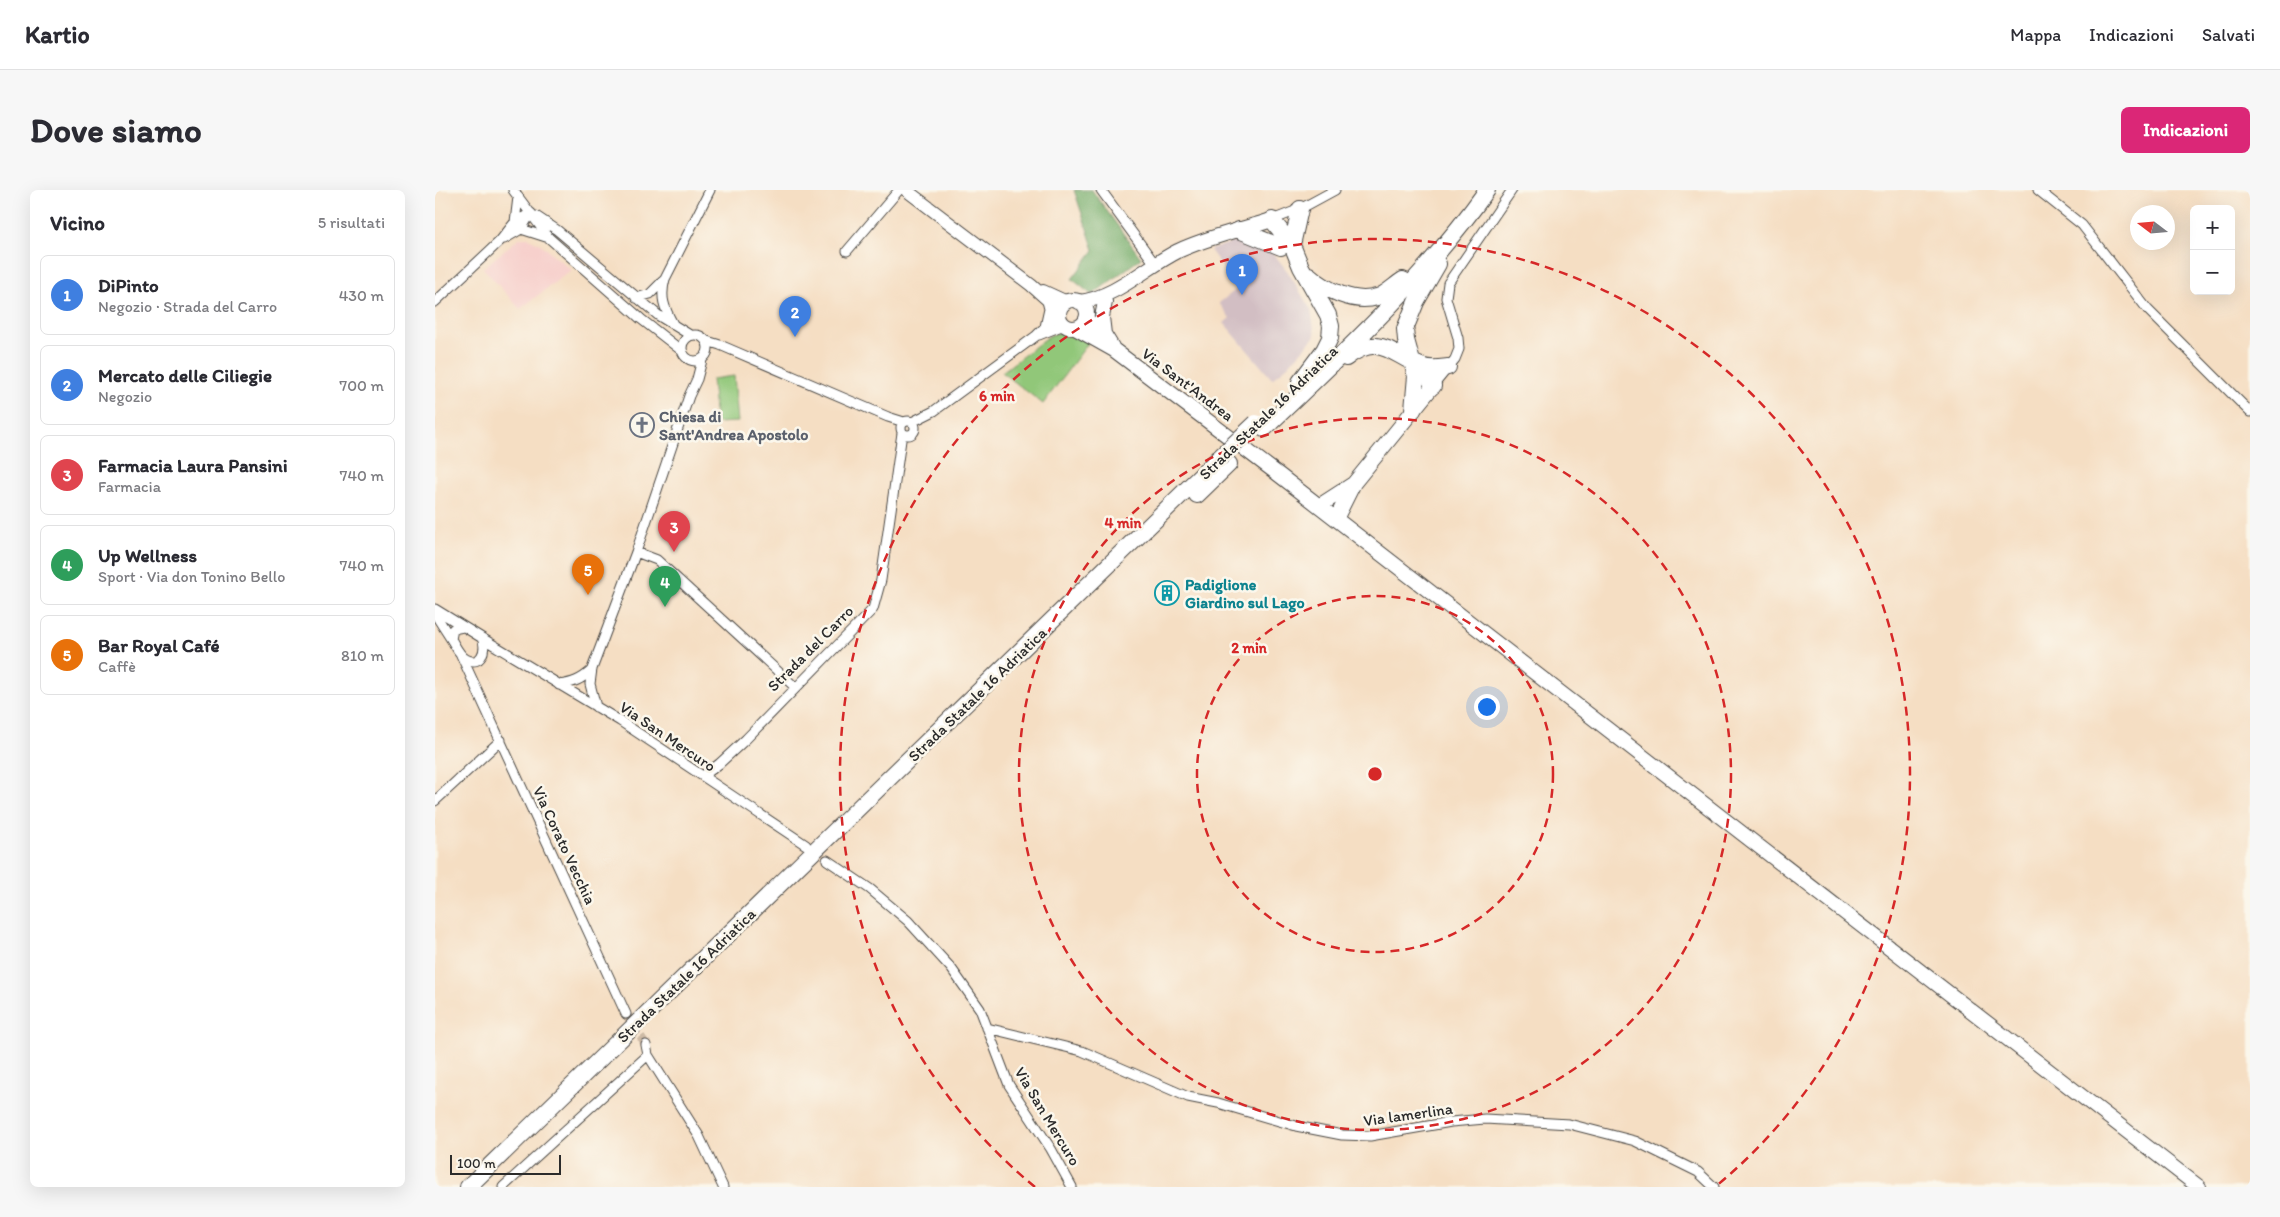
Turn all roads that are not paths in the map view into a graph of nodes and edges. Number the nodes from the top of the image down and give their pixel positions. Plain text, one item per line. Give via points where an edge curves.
1 (710, 190) edge
2 (899, 190) edge
3 (907, 190) edge
4 (1101, 190) edge
5 (1335, 190) edge
6 (1475, 190) edge
7 (1487, 190) edge
8 (1512, 190) edge
9 (2039, 190) edge
10 (516, 193) edge
11 (1300, 209) junction
12 (531, 213) junction
13 (1272, 220) junction
14 (518, 226) junction
15 (1460, 228) junction
16 (1239, 230) junction
17 (549, 238) junction
18 (1287, 246) junction
19 (847, 251) dead end
20 (1155, 264) junction
21 (1301, 267) junction
22 (665, 279) junction
23 (1403, 280) junction
24 (1031, 285) junction
25 (1117, 288) junction
26 (636, 298) junction
27 (1047, 301) junction
28 (435, 302) edge
29 (1105, 302) junction
30 (1067, 314) junction
31 (1087, 316) junction
32 (673, 324) junction
33 (1045, 327) junction
34 (1103, 334) junction
35 (690, 336) junction
36 (1037, 336) junction
37 (707, 341) junction
38 (1114, 350) junction
39 (682, 351) junction
40 (734, 352) junction
41 (704, 357) junction
42 (689, 360) junction
43 (1448, 367) junction
44 (1417, 368) junction
45 (1302, 386) junction
46 (1433, 386) junction
47 (689, 396) junction
48 (1413, 410) junction
49 (2250, 412) edge
50 (907, 428) junction
51 (1224, 461) junction
52 (1354, 483) junction
53 (1319, 506) junction
54 (1336, 519) junction
55 (636, 552) junction
56 (435, 609) edge
57 (435, 614) edge
58 (463, 627) junction
59 (482, 638) junction
60 (451, 639) junction
61 (461, 655) junction
62 (509, 656) junction
63 (480, 658) junction
64 (586, 682) junction
65 (559, 685) junction
66 (795, 687) junction
67 (476, 688) junction
68 (577, 695) junction
69 (596, 707) junction
70 (501, 740) junction
71 (703, 776) junction
72 (435, 801) edge
73 (806, 845) dead end
74 (827, 860) dead end
75 (626, 1014) tunnel mouth
76 (987, 1028) junction
77 (646, 1045) tunnel mouth
78 (648, 1055) junction
79 (468, 1187) edge
80 (482, 1187) edge
81 (503, 1187) edge
82 (723, 1187) edge
83 (1072, 1187) edge
84 (1715, 1187) edge
85 (2199, 1187) edge

1 - 22 street
2 - 19 street
3 - 24 street, Via Sant'Andrea
4 - 20 street
5 - 11 street
6 - 23 highway, Strada Statale 16 Adriatica via 1428,253
7 - 15 highway, Strada Statale 16 Adriatica
8 - 43 street via 1448,283 1446,298 1459,349
9 - 49 street via 2082,225 2148,310
10 - 12 street
10 - 14 street
11 - 13 street
11 - 18 highway
12 - 14 street
12 - 17 street
12 - 26 street via 557,230
13 - 16 main road
13 - 18 highway
14 - 17 street
14 - 28 street
15 - 44 highway via 1408,318 1406,340
15 - 45 highway, Strada Statale 16 Adriatica via 1409,287
16 - 18 highway
16 - 20 main road via 1201,240
17 - 39 street
18 - 21 highway
20 - 25 main road
21 - 23 highway via 1320,284 1359,299 1377,297
21 - 45 highway via 1331,326 1325,350
22 - 26 street via 650,294
22 - 32 street via 663,301
23 - 45 highway, Strada Statale 16 Adriatica
24 - 27 street, Via Sant'Andrea
24 - 30 street, Via Sant'Andrea
25 - 29 main road
25 - 30 main road
26 - 32 street
27 - 30 street, Via Sant'Andrea
27 - 33 street via 1049,309
29 - 31 main road
29 - 34 main road
30 - 31 main road via 1082,325
30 - 33 street
30 - 36 street
30 - 38 main road, Via Sant'Andrea
31 - 34 main road, Via Sant'Andrea
32 - 35 street
33 - 36 street
34 - 38 main road, Via Sant'Andrea
35 - 37 street via 697,334
35 - 39 street via 683,342
36 - 50 street
37 - 40 street
37 - 41 street
38 - 53 main road, Via Sant'Andrea
39 - 42 street
40 - 41 street via 719,350
40 - 50 street
41 - 42 street
41 - 47 street
42 - 47 street via 692,369
43 - 44 highway
43 - 46 street
44 - 45 highway via 1388,347 1368,346 1353,352
44 - 46 highway
44 - 48 highway
45 - 51 highway, Strada Statale 16 Adriatica
46 - 48 main road
47 - 55 street
48 - 52 main road
50 - 66 street, Strada del Carro via 899,456 881,580 873,609
51 - 79 highway, Strada Statale 16 Adriatica
51 - 80 highway, Strada Statale 16 Adriatica via 904,779 687,984
52 - 53 main road
52 - 54 main road
53 - 54 main road, Via Sant'Andrea
54 - 85 main road, Via Sant'Andrea
55 - 64 street
55 - 66 street via 657,560
56 - 58 street
57 - 60 street, Via Corato Vecchia
58 - 59 street
58 - 60 street via 453,629
59 - 62 street, Via San Mercuro
59 - 63 street, Via Corato Vecchia via 485,649
60 - 61 street, Via Corato Vecchia
61 - 63 street via 471,661
61 - 67 street, Via Corato Vecchia
62 - 63 street via 490,653
62 - 65 street, Via San Mercuro
63 - 67 street, Via Corato Vecchia via 473,674
64 - 65 street
64 - 68 street via 584,692
64 - 69 street
65 - 68 street, Via San Mercuro
66 - 71 street, Strada del Carro via 746,738
67 - 70 street, Via Corato Vecchia
68 - 69 street, Via San Mercuro
69 - 71 street, Via San Mercuro
70 - 72 street
70 - 75 street, Via Corato Vecchia
71 - 73 street, Via San Mercuro
74 - 76 street, Via San Mercuro via 870,889 908,921 951,968 980,1009
76 - 83 street, Via San Mercuro via 1009,1085
76 - 84 street, Via lamerlina via 1082,1050 1188,1097 1342,1135 1370,1136 1485,1119 1569,1124 1635,1140 1697,1172
77 - 78 street
78 - 81 street
78 - 82 street via 699,1136

